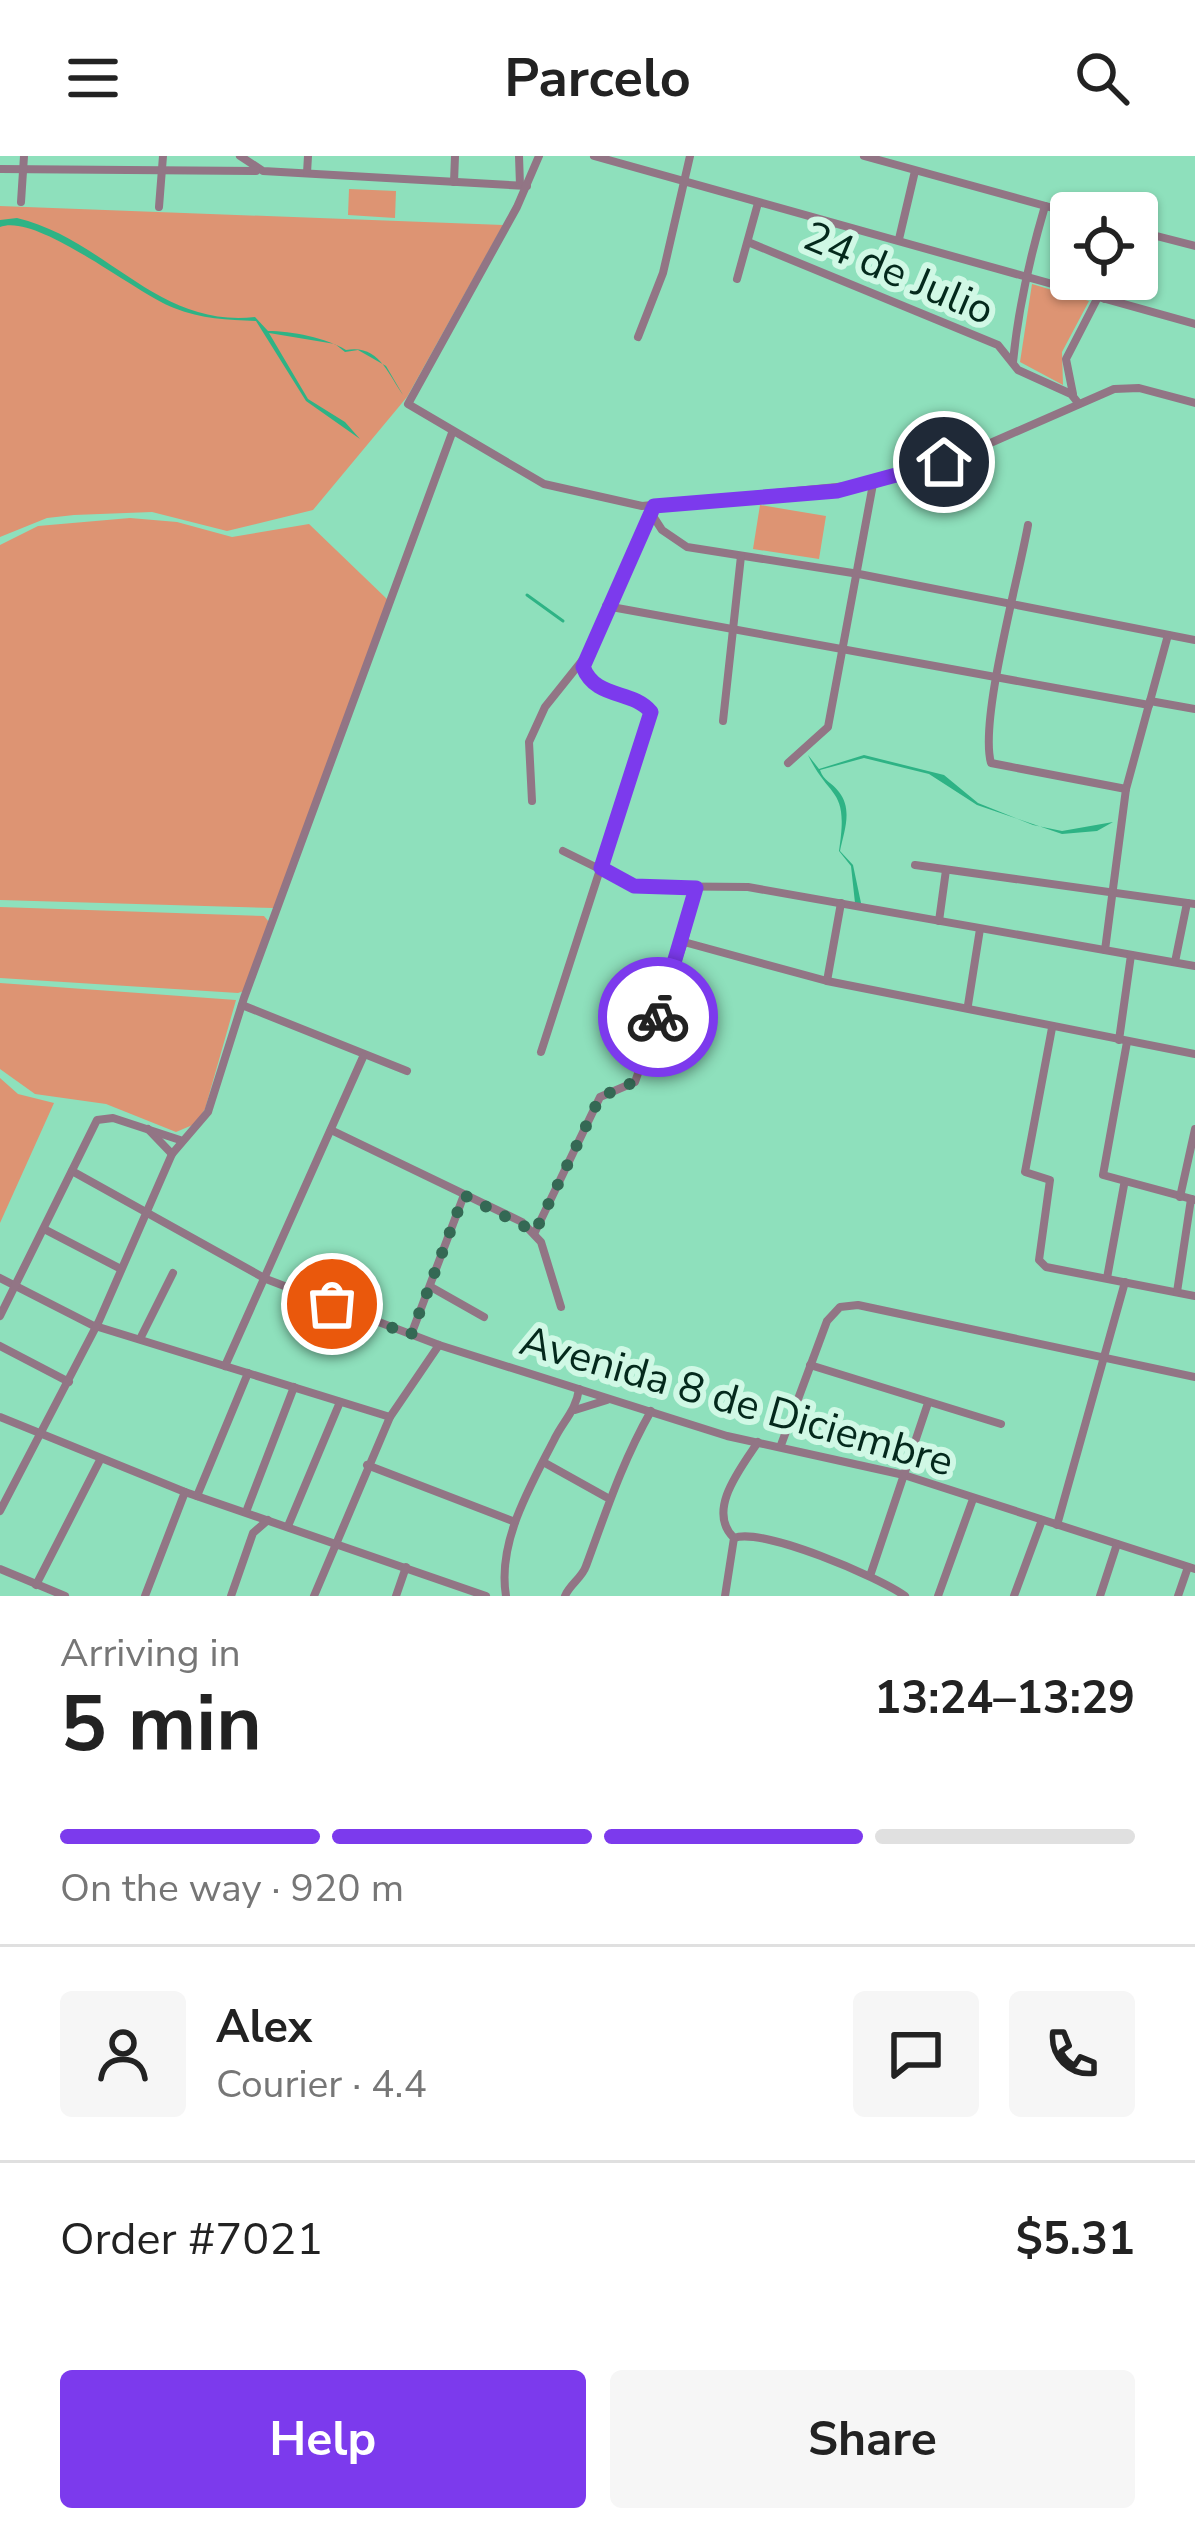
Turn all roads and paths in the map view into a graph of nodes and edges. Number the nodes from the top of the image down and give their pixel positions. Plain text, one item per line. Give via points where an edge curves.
1 (24, 156) edge
2 (163, 156) edge
3 (240, 156) edge
4 (308, 156) edge
5 (455, 156) edge
6 (519, 156) edge
7 (539, 156) edge
8 (594, 156) edge
9 (690, 156) edge
10 (864, 156) edge
11 (0, 169) edge
12 (23, 170) junction
13 (263, 171) junction
14 (915, 171) junction
15 (161, 173) junction
16 (307, 173) junction
17 (454, 182) junction
18 (683, 182) junction
19 (523, 186) junction
20 (21, 202) dead end
21 (758, 203) junction
22 (1045, 206) junction
23 (159, 207) dead end
24 (1050, 207) edge
25 (1158, 237) edge
26 (899, 239) junction
27 (748, 242) junction
28 (1195, 247) edge
29 (1025, 274) junction
30 (737, 279) dead end
31 (1050, 282) edge
32 (1101, 300) edge
33 (1109, 300) edge
34 (1195, 323) edge
35 (638, 338) dead end
36 (1013, 362) junction
37 (1076, 400) junction
38 (1195, 403) edge
39 (452, 433) junction
40 (873, 484) junction
41 (653, 510) junction
42 (1028, 526) dead end
43 (741, 556) junction
44 (859, 574) junction
45 (1014, 603) junction
46 (606, 606) junction
47 (733, 633) junction
48 (1168, 635) junction
49 (1195, 640) edge
50 (844, 653) junction
51 (585, 657) junction
52 (998, 681) junction
53 (1149, 703) junction
54 (1195, 709) edge
55 (723, 721) dead end
56 (788, 763) dead end
57 (1126, 789) junction
58 (532, 801) dead end
59 (563, 850) dead end
60 (916, 865) dead end
61 (601, 868) junction
62 (946, 870) junction
63 (696, 888) junction
64 (1111, 893) junction
65 (841, 903) junction
66 (1191, 904) edge
67 (939, 921) junction
68 (980, 929) junction
69 (684, 942) junction
70 (1105, 950) junction
71 (1131, 955) junction
72 (1175, 962) junction
73 (1195, 966) edge
74 (827, 981) junction
75 (242, 1005) junction
76 (968, 1005) junction
77 (1052, 1028) junction
78 (1123, 1041) junction
79 (541, 1052) dead end
80 (1195, 1054) edge
81 (363, 1057) junction
82 (407, 1071) dead end
83 (147, 1128) junction
84 (1195, 1129) edge
85 (331, 1130) junction
86 (180, 1139) junction
87 (172, 1154) junction
88 (72, 1171) junction
89 (1124, 1185) junction
90 (464, 1195) junction
91 (1188, 1199) edge
92 (146, 1216) junction
93 (44, 1229) junction
94 (535, 1232) junction
95 (121, 1269) junction
96 (172, 1273) dead end
97 (0, 1277) edge
98 (1107, 1278) junction
99 (266, 1279) junction
100 (1125, 1282) junction
101 (16, 1285) junction
102 (431, 1287) junction
103 (1177, 1292) junction
104 (1195, 1296) edge
105 (561, 1307) dead end
106 (0, 1316) edge
107 (484, 1317) dead end
108 (96, 1326) junction
109 (411, 1335) junction
110 (140, 1340) junction
111 (439, 1345) junction
112 (0, 1346) edge
113 (1105, 1358) junction
114 (810, 1365) junction
115 (225, 1366) junction
116 (248, 1373) junction
117 (1195, 1376) edge
118 (68, 1382) junction
119 (294, 1388) junction
120 (579, 1389) junction
121 (609, 1399) junction
122 (340, 1402) junction
123 (928, 1403) junction
124 (574, 1411) junction
125 (651, 1411) junction
126 (0, 1417) edge
127 (390, 1417) junction
128 (1001, 1424) dead end
129 (41, 1437) junction
130 (758, 1442) junction
131 (781, 1445) junction
132 (100, 1460) junction
133 (544, 1462) junction
134 (367, 1465) junction
135 (904, 1475) junction
136 (185, 1492) junction
137 (197, 1496) junction
138 (606, 1497) junction
139 (973, 1498) junction
140 (0, 1511) edge
141 (246, 1512) junction
142 (269, 1520) junction
143 (1042, 1520) junction
144 (515, 1522) junction
145 (1057, 1525) junction
146 (288, 1526) junction
147 (734, 1538) junction
148 (334, 1541) junction
149 (1117, 1544) junction
150 (406, 1567) junction
151 (1191, 1568) edge
152 (0, 1569) edge
153 (870, 1576) junction
154 (36, 1585) junction
155 (65, 1596) edge
156 (145, 1596) edge
157 (231, 1596) edge
158 (314, 1596) edge
159 (396, 1596) edge
160 (486, 1596) edge
161 (506, 1596) edge
162 (565, 1596) edge
163 (725, 1596) edge
164 (905, 1596) edge
165 (938, 1596) edge
166 (1014, 1596) edge
167 (1100, 1596) edge
168 (1178, 1596) edge

1 - 12 street
2 - 15 street
3 - 13 street
4 - 16 street
5 - 17 street
6 - 19 street
7 - 19 street
8 - 18 street
9 - 18 street
10 - 14 street
11 - 12 street
12 - 15 street
12 - 20 street
13 - 15 street
13 - 16 street
14 - 22 street
14 - 26 street
15 - 23 street
16 - 17 street
17 - 19 street
18 - 21 street
18 - 35 street via 663,273
19 - 39 street via 408,404
21 - 26 street
21 - 27 street
22 - 24 street
22 - 29 street
25 - 28 street
26 - 29 street
27 - 30 street
27 - 36 street, 24 de Julio via 998,345
29 - 31 street
29 - 36 street
32 - 37 street via 1066,359
33 - 34 street
36 - 37 street, 24 de Julio
37 - 38 street via 1121,388
37 - 40 street via 944,462
39 - 41 street via 544,484
39 - 75 street
40 - 41 street
40 - 44 street
41 - 43 street via 677,543
41 - 46 street
42 - 45 street
43 - 44 street
43 - 47 street
44 - 45 street
44 - 50 street
45 - 48 street
45 - 52 street
46 - 47 street
46 - 51 street
47 - 50 street
47 - 55 street
48 - 49 street
48 - 53 street
50 - 52 street
50 - 56 street via 829,727
51 - 58 street via 529,742
51 - 61 street via 590,681 651,712
52 - 53 street
52 - 57 street via 992,763
53 - 54 street
53 - 57 street
57 - 64 street
59 - 61 street
60 - 62 street
61 - 63 street via 634,886
61 - 79 street
62 - 64 street
62 - 67 street
63 - 65 street via 721,884
63 - 69 street
64 - 66 street
64 - 70 street
65 - 67 street
65 - 74 street
66 - 72 street
67 - 68 street
68 - 70 street
68 - 76 street
69 - 74 street
69 - 94 street via 634,1082 600,1097
70 - 71 street
71 - 72 street
71 - 78 street
72 - 73 street
74 - 76 street
75 - 81 street
75 - 86 street via 208,1112
76 - 77 street
77 - 78 street
77 - 98 street via 1025,1172 1050,1180 1039,1261
78 - 80 street
78 - 89 street via 1103,1175
81 - 82 street
81 - 85 street
83 - 86 street
83 - 87 street
83 - 88 street via 97,1120
84 - 91 street
85 - 90 street
85 - 99 street
86 - 87 street
87 - 92 street
88 - 92 street, Avenida 8 de Diciembre
88 - 93 street
89 - 91 street
89 - 98 street
90 - 94 street
90 - 102 street
91 - 103 street
92 - 95 street
92 - 99 street, Avenida 8 de Diciembre
93 - 95 street
93 - 101 street
94 - 105 street
95 - 108 street
96 - 110 street
97 - 101 street
98 - 100 street
99 - 109 street, Avenida 8 de Diciembre
99 - 115 street
100 - 103 street
100 - 113 street
101 - 106 street
101 - 108 street
102 - 107 street
102 - 109 street
103 - 104 street
108 - 110 street
108 - 118 street
109 - 111 street, Avenida 8 de Diciembre
110 - 115 street
111 - 120 street, Avenida 8 de Diciembre
111 - 127 street
112 - 118 street
113 - 114 street via 858,1305 840,1307 827,1321
113 - 117 street
113 - 145 street
114 - 123 street
114 - 131 street
115 - 116 street
116 - 119 street
116 - 137 street
118 - 129 street
119 - 122 street
119 - 141 street
120 - 121 street, Avenida 8 de Diciembre
120 - 124 street
121 - 124 street
121 - 125 street, Avenida 8 de Diciembre
122 - 127 street
122 - 146 street
123 - 128 street
123 - 135 street
124 - 133 street
125 - 130 street, Avenida 8 de Diciembre
125 - 138 street
126 - 129 street
127 - 134 street
129 - 132 street
129 - 140 street
130 - 131 street, Avenida 8 de Diciembre
130 - 147 street via 721,1514
131 - 135 street, Avenida 8 de Diciembre
132 - 136 street
132 - 154 street
133 - 138 street
133 - 144 street
134 - 144 street
134 - 148 street
135 - 139 street, Avenida 8 de Diciembre
135 - 153 street
136 - 137 street
136 - 156 street
137 - 141 street
138 - 162 street via 586,1565
139 - 143 street, Avenida 8 de Diciembre
139 - 165 street
141 - 142 street
142 - 146 street
142 - 157 street via 253,1533
143 - 145 street, Avenida 8 de Diciembre
143 - 166 street
144 - 161 street
145 - 149 street, Avenida 8 de Diciembre
146 - 148 street
147 - 153 street via 749,1534
147 - 163 street
148 - 150 street
148 - 158 street
149 - 151 street, Avenida 8 de Diciembre
149 - 167 street
150 - 159 street
150 - 160 street
151 - 168 street
152 - 154 street
153 - 164 street
154 - 155 street

